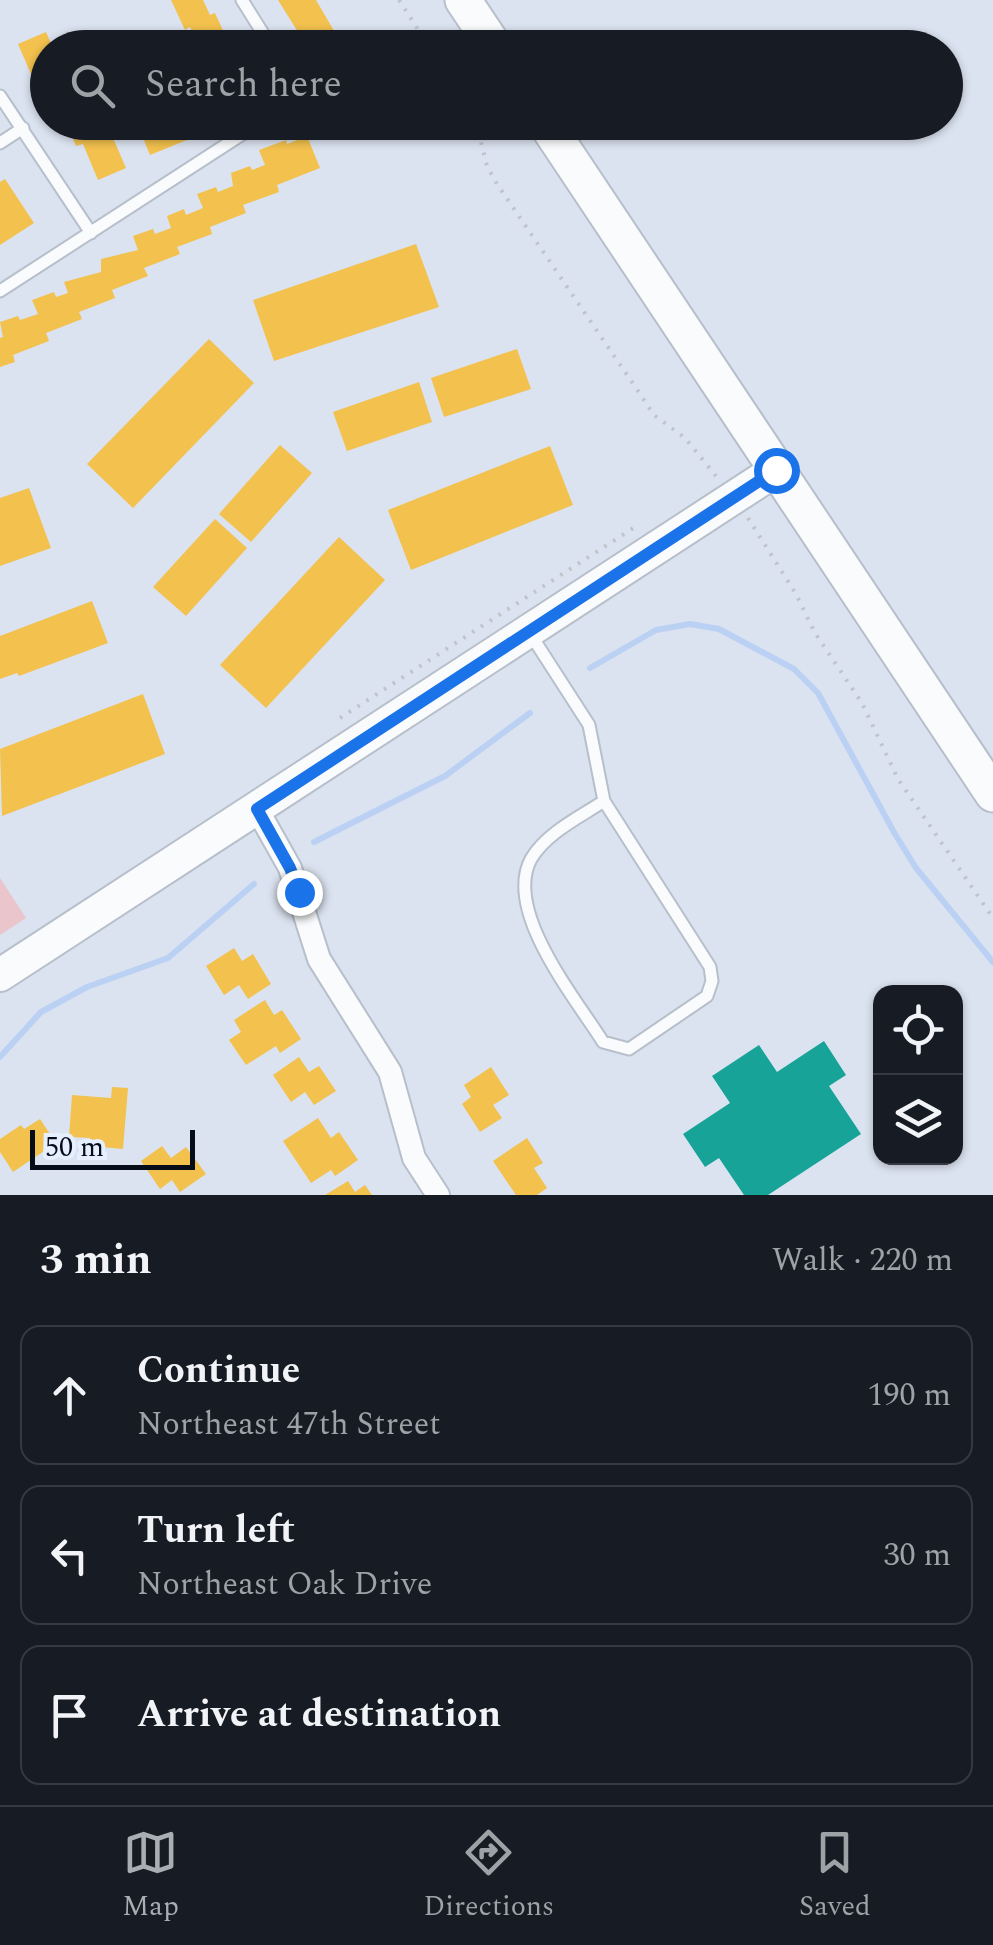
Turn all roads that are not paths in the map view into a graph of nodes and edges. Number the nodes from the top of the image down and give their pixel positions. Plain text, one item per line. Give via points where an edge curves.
1 (242, 0) edge
2 (463, 0) edge
3 (261, 30) edge
4 (483, 30) edge
5 (0, 96) edge
6 (23, 128) junction
7 (30, 139) edge
8 (31, 140) edge
9 (233, 140) edge
10 (557, 140) edge
11 (0, 143) edge
12 (91, 232) junction
13 (0, 292) edge
14 (776, 470) junction
15 (529, 631) junction
16 (993, 794) edge
17 (604, 801) junction
18 (257, 809) junction
19 (0, 975) edge
20 (438, 1195) edge

1 - 3 lane
2 - 4 main road
5 - 6 lane
6 - 7 lane
6 - 11 lane
8 - 12 lane
9 - 12 lane
10 - 14 main road
12 - 13 lane
14 - 15 street
14 - 16 main road
15 - 17 lane via 588,725
15 - 18 street
17 - 17 lane via 710,966 712,981 707,996 629,1049 603,1042 538,939 526,894 533,856
18 - 19 street
18 - 20 street via 290,868 319,959 390,1072 414,1158

